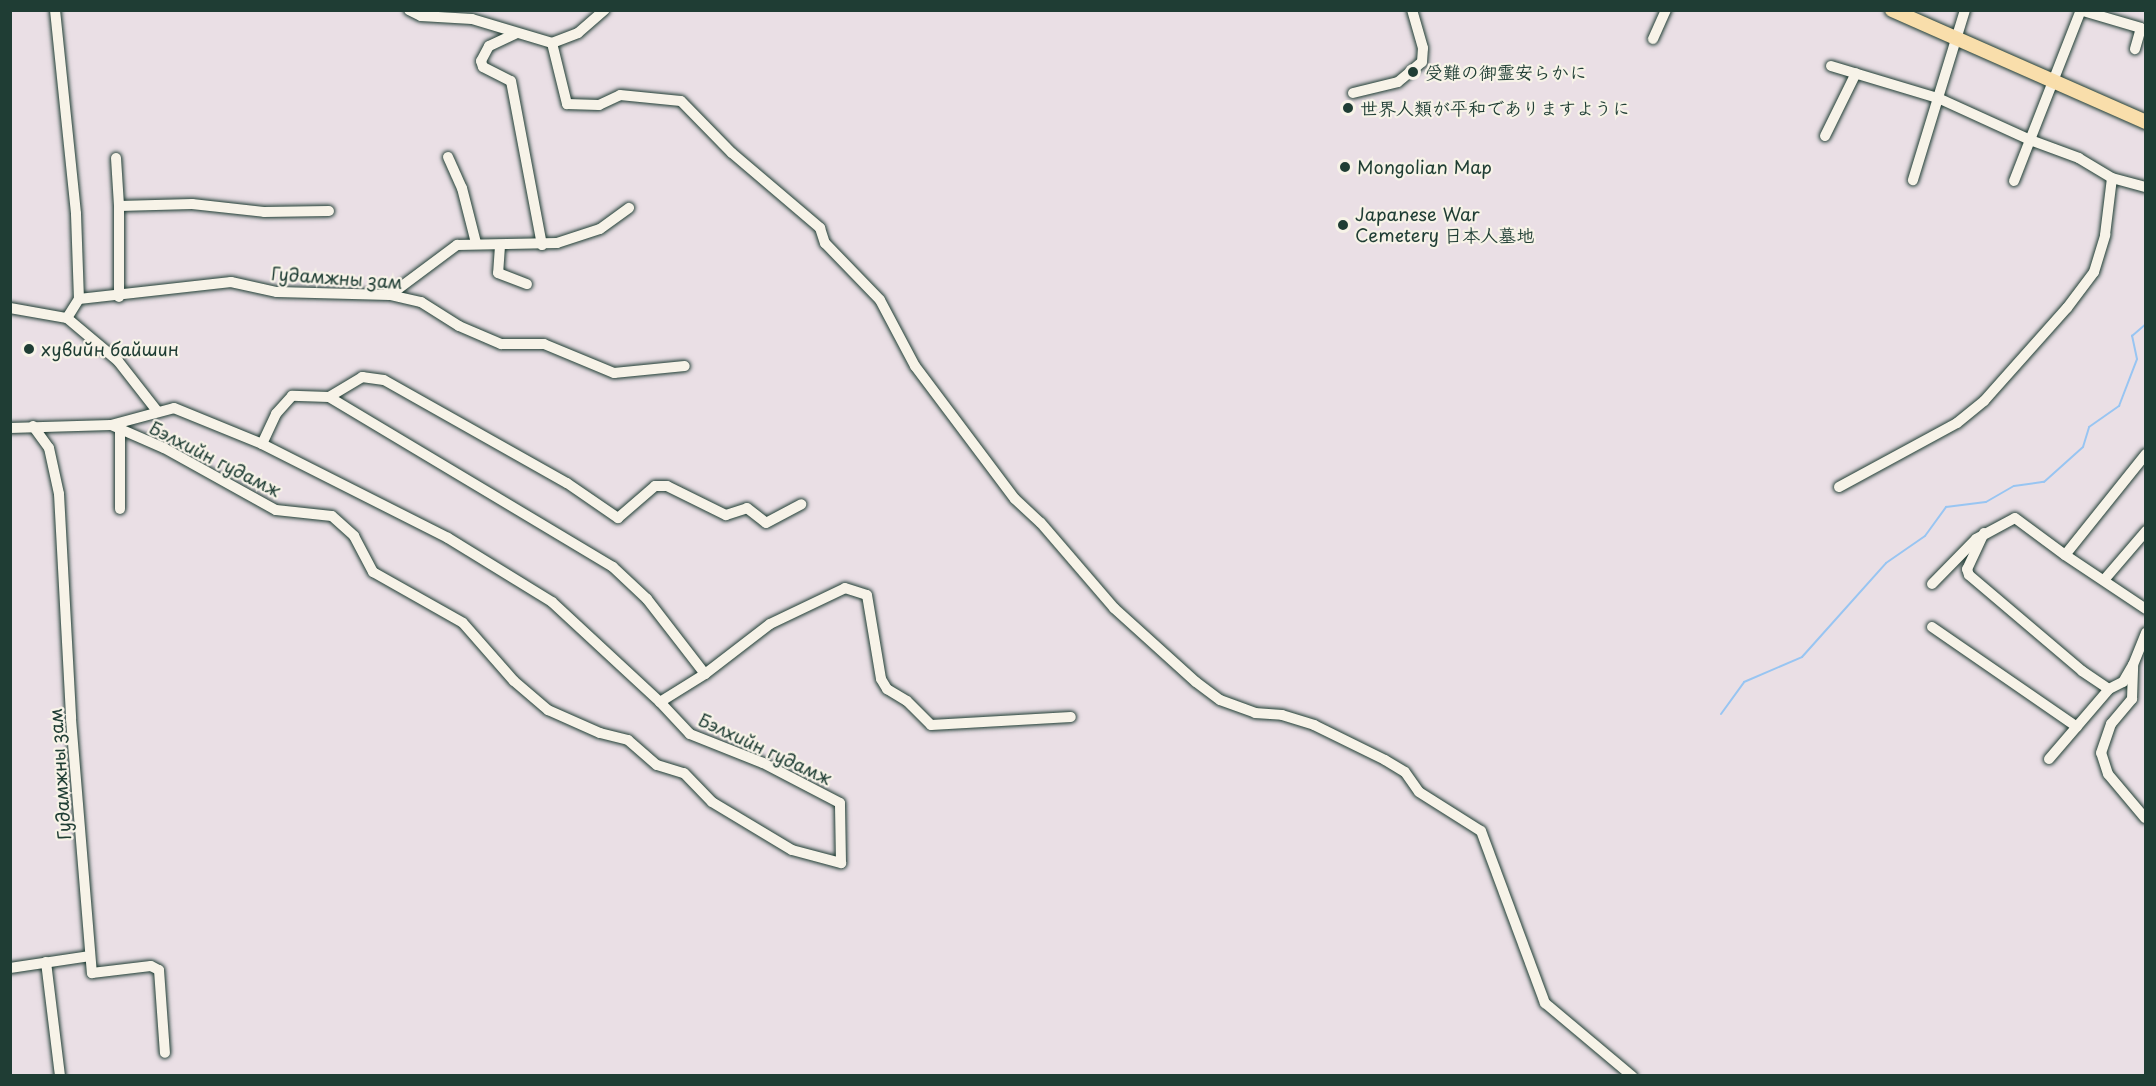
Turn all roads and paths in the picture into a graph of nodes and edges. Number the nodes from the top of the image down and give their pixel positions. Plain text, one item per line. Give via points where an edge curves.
1 (55, 10) edge
2 (410, 10) edge
3 (604, 10) edge
4 (1412, 10) edge
5 (1666, 10) edge
6 (1892, 10) edge
7 (1965, 10) edge
8 (2082, 11) edge
9 (517, 33) junction
10 (1653, 39) dead end
11 (1957, 39) junction
12 (552, 43) junction
13 (2135, 49) dead end
14 (1831, 66) dead end
15 (1856, 73) junction
16 (2056, 81) junction
17 (1353, 93) dead end
18 (1938, 98) junction
19 (2145, 122) edge
20 (1825, 136) dead end
21 (2030, 140) junction
22 (448, 157) dead end
23 (116, 158) dead end
24 (2112, 178) junction
25 (1913, 180) dead end
26 (2014, 181) dead end
27 (2145, 187) edge
28 (119, 206) junction
29 (629, 208) dead end
30 (329, 211) dead end
31 (476, 243) junction
32 (542, 245) junction
33 (500, 246) junction
34 (527, 284) dead end
35 (390, 295) junction
36 (119, 297) junction
37 (79, 299) junction
38 (10, 308) edge
39 (67, 318) junction
40 (686, 366) dead end
41 (329, 397) junction
42 (157, 411) junction
43 (33, 426) junction
44 (10, 428) edge
45 (116, 428) junction
46 (262, 444) junction
47 (2145, 454) edge
48 (1839, 487) dead end
49 (801, 504) dead end
50 (120, 509) dead end
51 (2145, 531) edge
52 (1984, 533) junction
53 (2065, 555) junction
54 (2104, 580) junction
55 (1932, 584) dead end
56 (2145, 609) edge
57 (1932, 627) dead end
58 (2145, 633) edge
59 (2133, 665) junction
60 (705, 674) junction
61 (2109, 689) junction
62 (660, 702) junction
63 (1071, 717) dead end
64 (2077, 727) junction
65 (2049, 759) dead end
66 (2145, 818) edge
67 (90, 956) junction
68 (46, 962) junction
69 (10, 968) edge
70 (165, 1053) dead end
71 (60, 1076) edge
72 (1632, 1076) edge

1 - 37 street via 76,214
2 - 9 street via 421,16 472,19
3 - 12 street via 578,33
4 - 17 street via 1423,48 1422,62 1398,82
5 - 10 street
6 - 11 main road
7 - 11 street
8 - 13 street via 2141,28
8 - 16 street
9 - 12 street
9 - 32 street via 489,46 481,61 483,67 511,81
11 - 16 main road
11 - 18 street
12 - 72 street via 567,104 599,105 621,95 681,101 732,153 820,228 825,243 880,300 915,366 1015,499 1041,522 1114,608 1196,682 1220,700 1255,713 1282,715 1314,725 1385,760 1405,772 1419,792 1481,831 1545,1003
14 - 15 street
15 - 18 street
15 - 20 street
16 - 19 main road
16 - 21 street
18 - 21 street
18 - 25 street
21 - 24 street via 2079,158
21 - 26 street
22 - 31 street via 462,188
23 - 28 street
24 - 27 street
24 - 48 street via 2105,236 2094,272 2027,356 1957,423
28 - 30 street via 192,204 264,212
28 - 36 street
29 - 32 street via 600,229
31 - 33 street
31 - 35 street via 457,245
32 - 33 street
33 - 34 street via 498,273
35 - 36 street, Гудамжны зам via 277,292 231,282
35 - 40 street, Гудамжны зам via 421,302 459,326 501,344 544,344 614,373
36 - 37 street, Гудамжны зам
37 - 39 street
38 - 39 street
39 - 42 street via 118,361
41 - 46 street, Бэлхийн гудамж via 292,396 276,414
41 - 49 street via 362,377 384,380 567,483 618,518 655,486 667,486 726,515 747,508 766,524
41 - 60 street, Бэлхийн гудамж via 614,567 647,599
42 - 45 street
42 - 46 street, Бэлхийн гудамж via 174,408 193,413
43 - 44 street, Бэлхийн гудамж
43 - 45 street, Бэлхийн гудамж
43 - 67 street, Гудамжны зам via 49,448 59,494
45 - 50 street
45 - 62 street, Бэлхийн гудамж via 165,448 276,510 332,516 354,536 373,572 462,623 514,681 548,711 628,740 657,765 684,773 712,802 792,850 841,863 840,803 763,763 690,734
46 - 62 street, Бэлхийн гудамж via 448,538 552,602
47 - 53 street
51 - 54 street
52 - 53 street via 2015,518
52 - 55 street via 1959,553
52 - 61 street via 1967,569 1969,574 2082,671
53 - 54 street
54 - 56 street
57 - 64 street
58 - 59 street
59 - 61 street via 2123,682
59 - 66 street via 2132,699 2111,724 2101,753 2114,782
60 - 62 street
60 - 63 street via 770,624 845,588 867,595 881,679 887,689 907,701 931,725
61 - 64 street
64 - 65 street
67 - 68 street
67 - 70 street via 92,973 151,966 159,970
68 - 69 street
68 - 71 street

